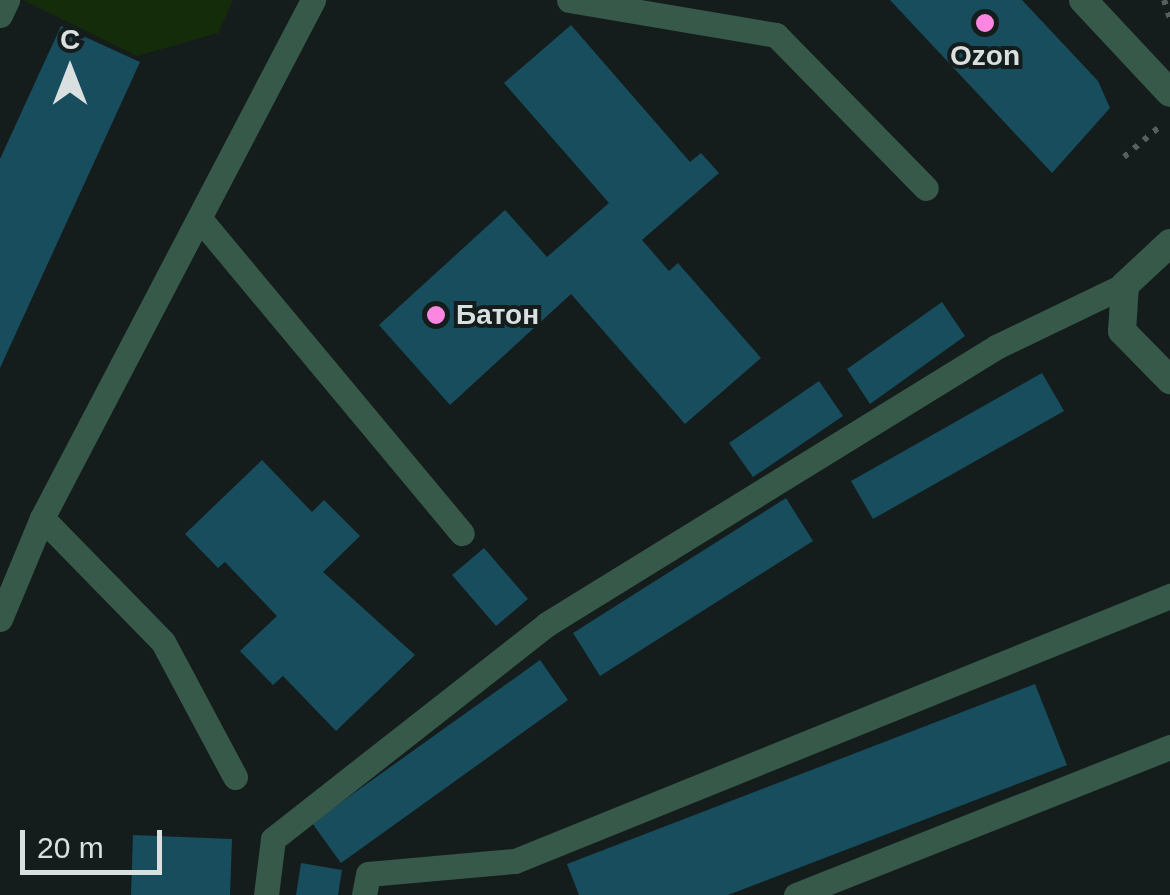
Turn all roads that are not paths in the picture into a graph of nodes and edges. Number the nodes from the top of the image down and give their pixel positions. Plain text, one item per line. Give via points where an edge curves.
1 (8, 0) edge
2 (313, 0) edge
3 (568, 0) edge
4 (1083, 0) edge
5 (0, 15) edge
6 (1170, 93) edge
7 (926, 188) dead end
8 (200, 219) junction
9 (1170, 243) edge
10 (1125, 285) junction
11 (1170, 380) edge
12 (42, 518) junction
13 (462, 532) dead end
14 (1170, 596) edge
15 (0, 619) edge
16 (1170, 747) edge
17 (236, 777) dead end
18 (266, 895) edge
19 (364, 895) edge
20 (796, 895) edge

1 - 5 lane
2 - 8 lane
3 - 7 lane via 776,35
4 - 6 street
8 - 12 lane
8 - 13 lane
9 - 10 street
10 - 11 street via 1122,332
10 - 18 lane via 996,346 546,624 273,838
12 - 15 lane
12 - 17 lane via 163,642
14 - 19 lane via 515,861 368,874
16 - 20 lane

